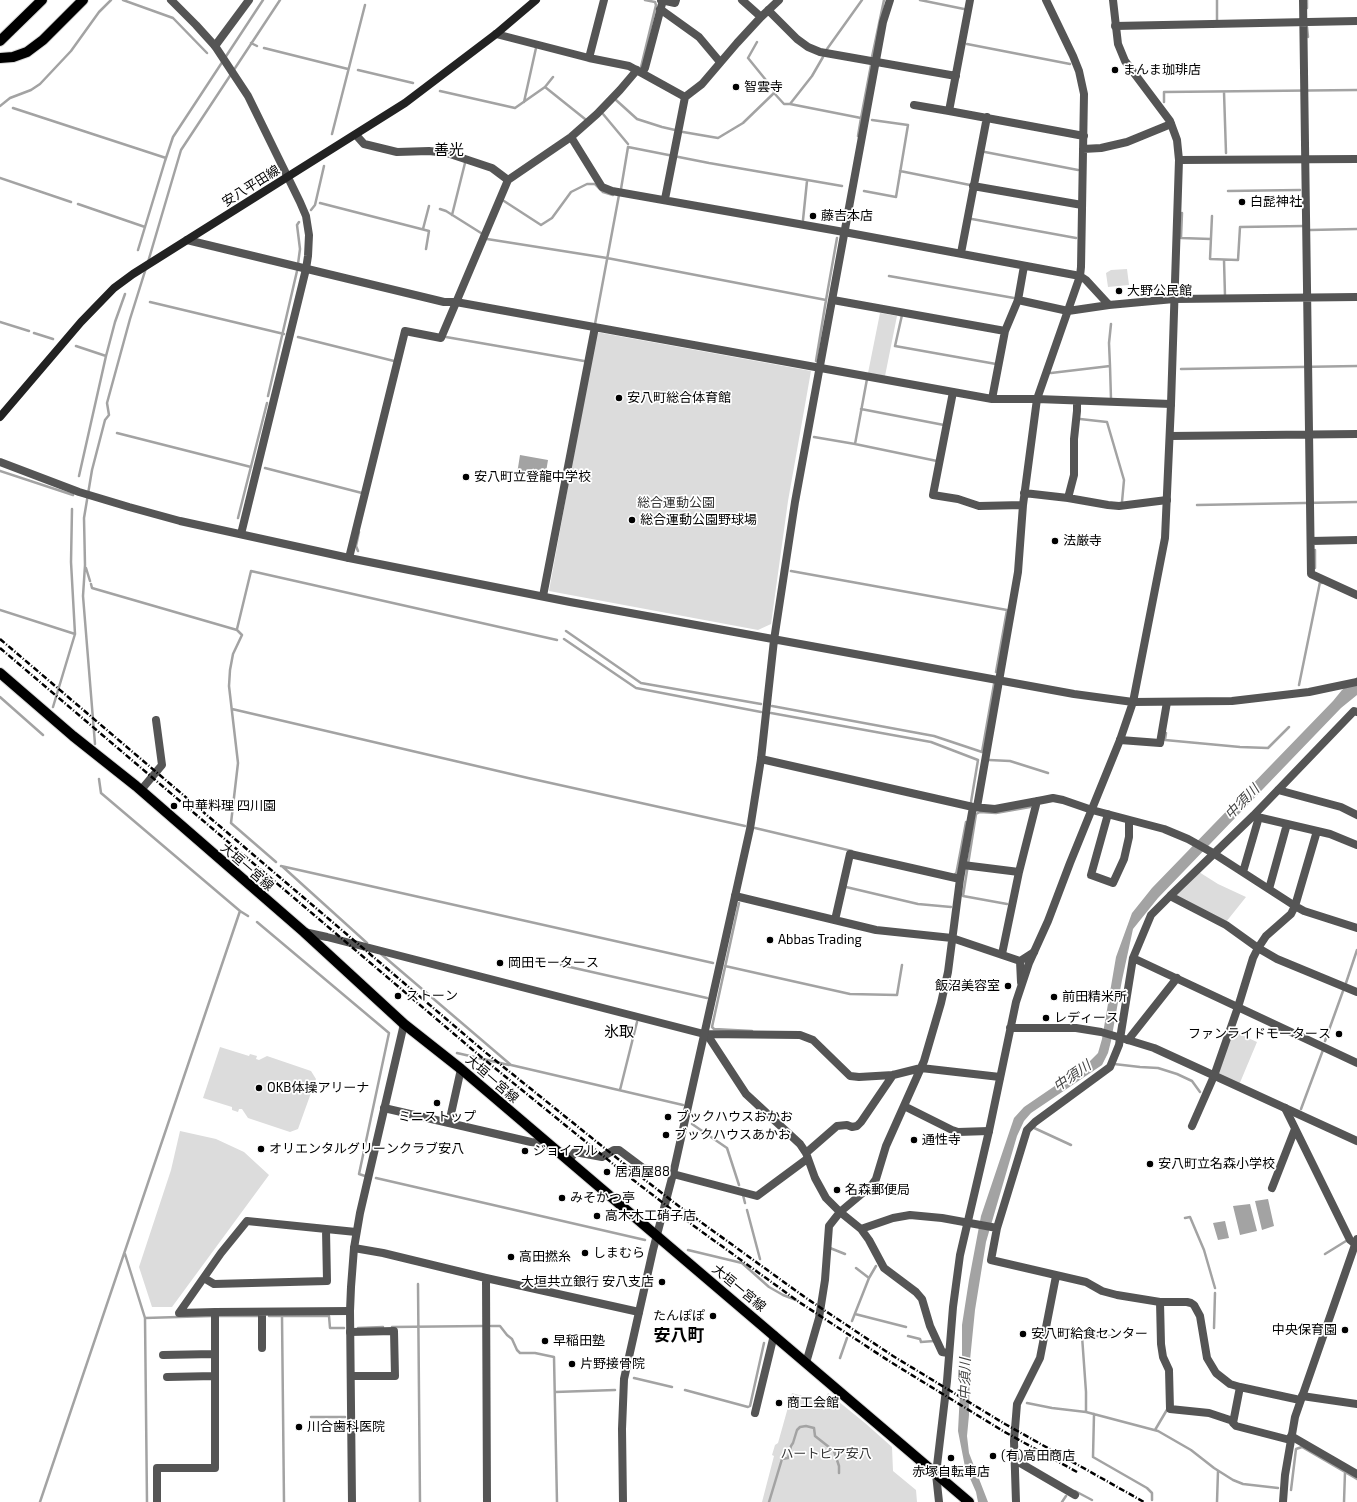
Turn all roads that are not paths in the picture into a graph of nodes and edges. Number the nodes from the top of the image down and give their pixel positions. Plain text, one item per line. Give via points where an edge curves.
1 (42, 0) edge
2 (83, 0) edge
3 (171, 0) edge
4 (249, 0) edge
5 (536, 0) edge
6 (604, 0) edge
7 (676, 0) edge
8 (742, 0) edge
9 (779, 0) edge
10 (890, 0) edge
11 (970, 0) edge
12 (1046, 0) edge
13 (1114, 0) edge
14 (1303, 0) edge
15 (661, 3) edge
16 (768, 10) junction
17 (761, 17) junction
18 (1357, 21) edge
19 (1304, 22) junction
20 (1115, 26) junction
21 (496, 34) junction
22 (0, 41) edge
23 (215, 46) junction
24 (0, 58) edge
25 (589, 58) junction
26 (877, 61) junction
27 (720, 62) junction
28 (639, 71) junction
29 (956, 76) junction
30 (685, 97) junction
31 (914, 105) dead end
32 (949, 111) junction
33 (987, 117) junction
34 (1171, 124) junction
35 (356, 135) junction
36 (1084, 136) junction
37 (571, 137) junction
38 (1083, 149) junction
39 (1305, 159) junction
40 (1357, 159) edge
41 (1179, 160) junction
42 (287, 177) junction
43 (508, 180) junction
44 (973, 186) junction
45 (665, 199) junction
46 (1082, 206) junction
47 (844, 232) junction
48 (187, 240) junction
49 (961, 253) junction
50 (1024, 266) junction
51 (306, 269) junction
52 (1080, 276) junction
53 (1357, 297) edge
54 (1308, 298) junction
55 (1174, 299) junction
56 (833, 300) junction
57 (1018, 300) junction
58 (456, 302) junction
59 (1109, 306) junction
60 (1068, 311) junction
61 (595, 328) junction
62 (1005, 331) junction
63 (819, 368) junction
64 (953, 392) junction
65 (992, 399) junction
66 (1038, 399) junction
67 (1077, 401) junction
68 (1171, 404) junction
69 (0, 417) edge
70 (1357, 434) edge
71 (1310, 435) junction
72 (1170, 436) junction
73 (0, 462) edge
74 (1024, 493) junction
75 (1068, 498) junction
76 (1167, 500) junction
77 (1023, 505) junction
78 (241, 534) junction
79 (1357, 540) edge
80 (1311, 541) junction
81 (349, 558) junction
82 (1357, 595) edge
83 (543, 596) junction
84 (774, 640) junction
85 (0, 673) edge
86 (999, 680) junction
87 (1357, 682) edge
88 (1133, 702) junction
89 (1166, 702) junction
90 (1356, 710) edge
91 (156, 720) dead end
92 (1120, 740) junction
93 (761, 759) junction
94 (141, 790) junction
95 (1278, 790) junction
96 (1038, 801) junction
97 (975, 807) junction
98 (1092, 810) junction
99 (1108, 814) junction
100 (1357, 815) edge
101 (1256, 817) junction
102 (1130, 820) junction
103 (1287, 824) junction
104 (1316, 831) junction
105 (1357, 845) edge
106 (1211, 851) junction
107 (963, 865) junction
108 (1019, 872) junction
109 (1243, 872) junction
110 (960, 879) junction
111 (1269, 889) junction
112 (735, 896) junction
113 (1170, 896) junction
114 (1295, 906) junction
115 (836, 920) junction
116 (1357, 928) edge
117 (304, 932) junction
118 (952, 938) junction
119 (1258, 948) junction
120 (1034, 952) junction
121 (1002, 954) junction
122 (1133, 958) junction
123 (1020, 961) junction
124 (1177, 978) junction
125 (1021, 982) junction
126 (1357, 992) edge
127 (1238, 1007) junction
128 (404, 1024) junction
129 (1010, 1028) junction
130 (704, 1034) junction
131 (1117, 1036) junction
132 (1128, 1040) junction
133 (1357, 1063) edge
134 (921, 1068) junction
135 (462, 1069) junction
136 (893, 1074) junction
137 (1214, 1076) junction
138 (1000, 1077) junction
139 (904, 1106) junction
140 (384, 1108) junction
141 (1286, 1108) junction
142 (449, 1123) junction
143 (1192, 1126) dead end
144 (1295, 1129) junction
145 (989, 1131) junction
146 (1357, 1140) edge
147 (548, 1144) junction
148 (806, 1156) junction
149 (569, 1160) junction
150 (673, 1174) junction
151 (1272, 1188) dead end
152 (840, 1212) junction
153 (972, 1223) junction
154 (995, 1228) junction
155 (861, 1229) junction
156 (326, 1230) junction
157 (356, 1232) junction
158 (657, 1236) junction
159 (1356, 1242) edge
160 (354, 1248) junction
161 (1354, 1255) edge
162 (1056, 1276) junction
163 (204, 1278) junction
164 (486, 1278) junction
165 (1160, 1302) junction
166 (350, 1311) junction
167 (215, 1312) junction
168 (262, 1312) junction
169 (639, 1312) junction
170 (350, 1332) junction
171 (774, 1335) junction
172 (262, 1348) dead end
173 (948, 1353) junction
174 (214, 1354) junction
175 (163, 1355) dead end
176 (806, 1363) junction
177 (215, 1376) junction
178 (351, 1376) junction
179 (167, 1377) dead end
180 (1240, 1387) junction
181 (1301, 1398) junction
182 (1357, 1404) edge
183 (754, 1413) dead end
184 (1233, 1421) junction
185 (1291, 1438) junction
186 (1015, 1460) junction
187 (936, 1474) junction
188 (1357, 1474) edge
189 (1074, 1495) dead end
190 (157, 1502) edge
191 (352, 1502) edge
192 (487, 1502) edge
193 (623, 1502) edge
194 (939, 1502) edge
195 (969, 1502) edge
196 (1016, 1502) edge
197 (1283, 1502) edge

1 - 22 main road
2 - 24 main road via 43,40 27,52
3 - 23 street
4 - 23 street
5 - 21 main road, 安八平田線
6 - 25 street
7 - 15 street via 675,4
8 - 17 street
9 - 16 street
10 - 26 street via 883,22
11 - 29 street
12 - 36 street via 1079,71 1084,94
13 - 20 street
14 - 19 street
15 - 27 street via 699,37
15 - 28 street via 645,68
16 - 17 street
16 - 26 street via 808,47 832,55
17 - 27 street
18 - 19 street
19 - 20 street
19 - 39 street
20 - 34 street via 1118,44 1125,61
21 - 25 street
21 - 35 main road, 安八平田線 via 405,104
23 - 42 street via 248,96
25 - 28 street via 629,66
26 - 29 street
26 - 47 street
27 - 30 street via 702,84
28 - 30 street
28 - 37 street
29 - 32 street
30 - 45 street
31 - 32 street
32 - 33 street
33 - 36 street
33 - 44 street
34 - 38 street via 1127,142
34 - 41 street via 1177,140
35 - 42 main road, 安八平田線
35 - 43 street via 364,144 397,152 447,153 492,168
36 - 38 street
37 - 43 street
37 - 45 street via 602,187 612,191
38 - 46 street
39 - 40 street
39 - 41 street
39 - 54 street
41 - 55 street
42 - 48 main road, 安八平田線
42 - 51 street via 306,216 309,235
43 - 58 street
44 - 46 street
44 - 49 street
45 - 47 street
46 - 52 street
47 - 49 street
47 - 56 street
48 - 51 street
48 - 69 main road, 安八平田線 via 133,274 102,300
49 - 50 street
50 - 52 street
50 - 57 street
51 - 58 street via 444,302
51 - 78 street
52 - 59 street
52 - 60 street
53 - 54 street
54 - 55 street
54 - 71 street
55 - 59 street
55 - 68 street
56 - 62 street
56 - 63 street
57 - 60 street
57 - 62 street
58 - 61 street
58 - 81 street via 441,338 405,331
59 - 60 street
60 - 66 street
61 - 63 street
61 - 83 street
62 - 65 street
63 - 64 street
63 - 84 street via 794,502
64 - 65 street
64 - 77 street via 933,495 979,506
65 - 66 street
66 - 67 street
66 - 74 street
67 - 68 street
67 - 75 street via 1074,475
68 - 72 street
70 - 71 street
71 - 72 street
71 - 80 street
72 - 76 street
73 - 78 street via 79,492 180,521
74 - 75 street
74 - 77 street
75 - 76 street via 1119,506
76 - 88 street via 1162,558
77 - 86 street via 1018,572
78 - 81 street
79 - 80 street
80 - 82 street via 1311,574
81 - 83 street
83 - 84 street
84 - 86 street
84 - 93 street
85 - 94 main road, 大垣一宮線
86 - 88 street
86 - 97 street
87 - 89 street via 1309,692 1232,701
88 - 89 street
88 - 92 street
89 - 92 street via 1160,743
90 - 95 street
91 - 94 street via 162,765
92 - 98 street
93 - 97 street
93 - 112 street via 750,829
94 - 117 main road, 大垣一宮線
95 - 100 street
95 - 101 street
96 - 97 street via 995,809
96 - 98 street via 1053,798
96 - 108 street
97 - 107 street
98 - 99 street
98 - 120 street
99 - 102 street
99 - 102 street via 1091,875 1113,883 1124,859
101 - 103 street
101 - 106 street
101 - 109 street
102 - 106 street via 1164,829
103 - 104 street
103 - 111 street
104 - 105 street
104 - 114 street
106 - 109 street
106 - 113 street
107 - 108 street
107 - 110 street
108 - 121 street
109 - 111 street
110 - 115 street via 850,854
110 - 118 street
111 - 114 street
112 - 115 street
112 - 130 street
113 - 119 street via 1226,925
113 - 122 street via 1151,915
114 - 116 street
114 - 119 street via 1291,914 1266,936
115 - 118 street via 876,930
117 - 128 main road, 大垣一宮線
117 - 130 street
118 - 121 street
118 - 134 street via 941,1004
119 - 126 street via 1277,959
119 - 127 street
120 - 123 street
120 - 125 street
121 - 123 street
122 - 124 street
122 - 131 street
123 - 125 street
124 - 127 street
124 - 132 street
125 - 129 street
127 - 133 street
127 - 137 street
128 - 135 main road, 大垣一宮線
128 - 140 street
129 - 131 street via 1076,1028
129 - 138 street
130 - 136 street via 800,1035 813,1040 850,1076
130 - 148 street via 710,1039 746,1094 800,1144
130 - 150 street
131 - 132 street
131 - 154 street via 1116,1052 1110,1067 1027,1130
132 - 137 street via 1154,1048
134 - 136 street
134 - 138 street
134 - 139 street
135 - 142 street
135 - 147 main road, 大垣一宮線
136 - 148 street via 857,1126 837,1126
137 - 141 street
137 - 143 street
138 - 145 street
139 - 145 street via 958,1132
139 - 152 street via 886,1146 876,1178
140 - 142 street
140 - 157 street
141 - 144 street
141 - 146 street
142 - 147 street
144 - 151 street
144 - 159 street via 1350,1240
145 - 153 street
147 - 149 main road, 大垣一宮線
148 - 150 street via 758,1196
148 - 152 street via 826,1198
149 - 150 street via 575,1152 602,1157 619,1150 643,1168
149 - 158 main road, 大垣一宮線
150 - 158 street
152 - 155 street
152 - 176 street via 829,1226 819,1318
153 - 154 street
153 - 155 street via 910,1215
153 - 173 street via 960,1255
154 - 162 street via 991,1260
155 - 173 street via 884,1268 922,1299 930,1326 942,1352
156 - 157 street
156 - 163 street via 247,1222 221,1252
156 - 163 street via 327,1281 214,1284
157 - 160 street
158 - 169 street
158 - 171 main road, 大垣一宮線
159 - 161 street
160 - 164 street
160 - 166 street
161 - 181 street
162 - 165 street via 1086,1282 1117,1295
162 - 186 street via 1040,1358 1017,1404
163 - 167 street via 179,1313
164 - 169 street
164 - 192 street
165 - 180 street via 1187,1302 1194,1305 1200,1316 1207,1358 1211,1366 1223,1379
165 - 184 street via 1161,1344 1163,1358 1169,1370 1170,1409 1209,1413
166 - 168 street
166 - 170 street
167 - 168 street
167 - 174 street
168 - 172 street
169 - 193 street via 624,1379
170 - 178 street
170 - 178 street via 394,1332 395,1376
171 - 176 main road, 大垣一宮線
171 - 183 street
173 - 187 street
174 - 175 street
174 - 177 street
176 - 187 main road, 大垣一宮線
177 - 179 street
177 - 190 street via 215,1468 157,1468
178 - 191 street
180 - 181 street
180 - 184 street
181 - 182 street
181 - 185 street
184 - 185 street via 1236,1426
185 - 188 street
185 - 197 street via 1284,1475
186 - 189 street
186 - 196 street
187 - 194 street
187 - 195 main road, 大垣一宮線

